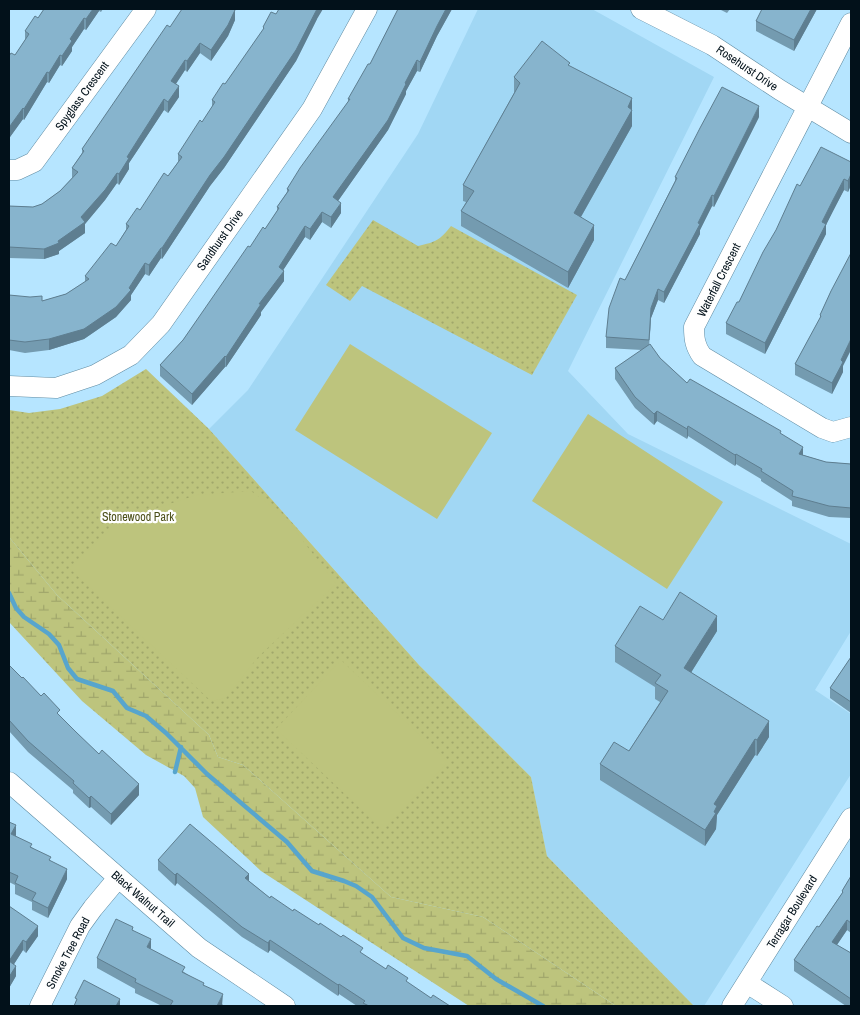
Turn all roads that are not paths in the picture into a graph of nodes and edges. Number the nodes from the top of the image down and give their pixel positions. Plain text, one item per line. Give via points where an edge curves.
1 (146, 9) edge
2 (367, 9) edge
3 (643, 9) edge
4 (851, 23) edge
5 (808, 107) junction
6 (851, 133) edge
7 (9, 170) edge
8 (9, 386) edge
9 (851, 427) edge
10 (9, 782) edge
11 (851, 818) edge
12 (118, 878) junction
13 (747, 983) junction
14 (260, 999) edge
15 (40, 1006) edge
16 (285, 1006) edge
17 (732, 1006) edge
18 (783, 1006) edge

1 - 7 street, Spyglass Crescent via 34,162
2 - 8 street, Sandhurst Drive via 312,110 161,324 131,354 95,375 56,388
3 - 5 street, Rosehurst Drive via 712,45
4 - 5 street, Waterfall Crescent
5 - 6 street, Rosehurst Drive
5 - 9 street, Waterfall Crescent via 694,327 694,337 702,356 822,428 833,432
10 - 12 street, Black Walnut Trail
11 - 13 street, Terragar Boulevard
12 - 14 street, Black Walnut Trail
12 - 15 street, Smoke Tree Road via 80,926
13 - 17 street, Terragar Boulevard
13 - 18 street
14 - 16 street, Black Walnut Trail

